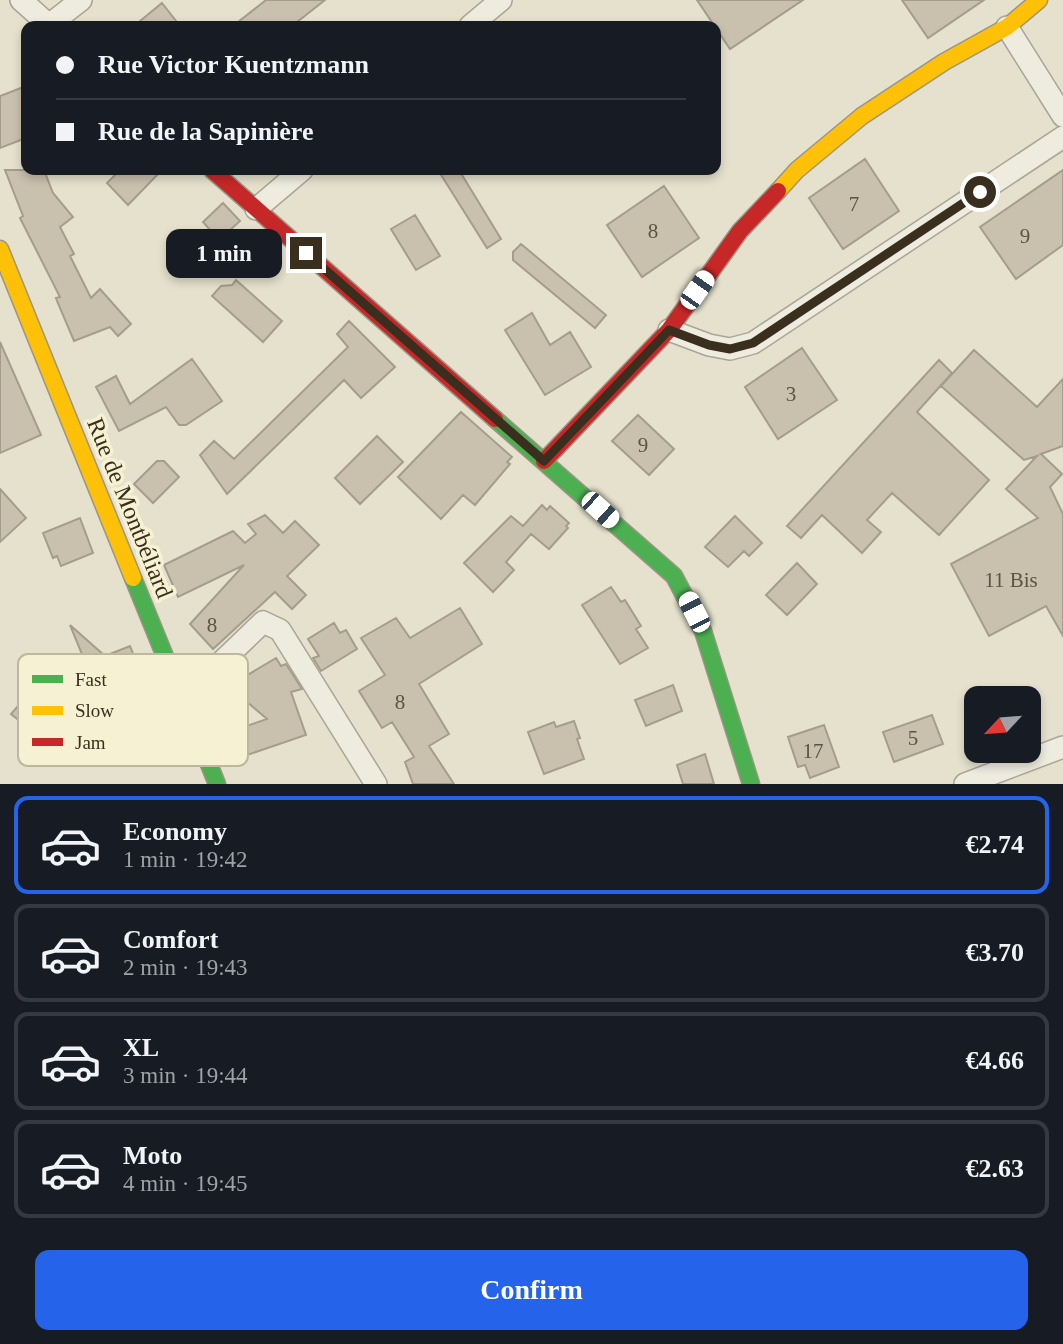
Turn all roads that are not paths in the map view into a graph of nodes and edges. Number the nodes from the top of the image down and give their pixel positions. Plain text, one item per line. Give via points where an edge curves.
1 (21, 0) edge
2 (81, 0) edge
3 (501, 0) edge
4 (1039, 0) edge
5 (44, 21) edge
6 (55, 21) edge
7 (476, 21) edge
8 (1007, 27) junction
9 (1063, 116) edge
10 (1063, 137) edge
11 (218, 175) edge
12 (296, 175) edge
13 (256, 209) junction
14 (0, 249) edge
15 (669, 330) junction
16 (544, 461) junction
17 (163, 654) edge
18 (230, 654) edge
19 (1063, 747) edge
20 (209, 766) edge
21 (216, 784) edge
22 (376, 784) edge
23 (751, 784) edge
24 (965, 784) edge

1 - 5 street
2 - 6 street
3 - 7 street
4 - 8 street
8 - 9 street
8 - 15 street via 862,116 797,170 740,232
10 - 15 street via 753,343 730,349
11 - 13 street
12 - 13 street
13 - 16 street
14 - 17 street, Rue de Montbéliard
15 - 16 street
16 - 23 street via 674,576 703,631
18 - 22 street via 263,622 280,630
19 - 24 street
20 - 21 street, Rue de Montbéliard

